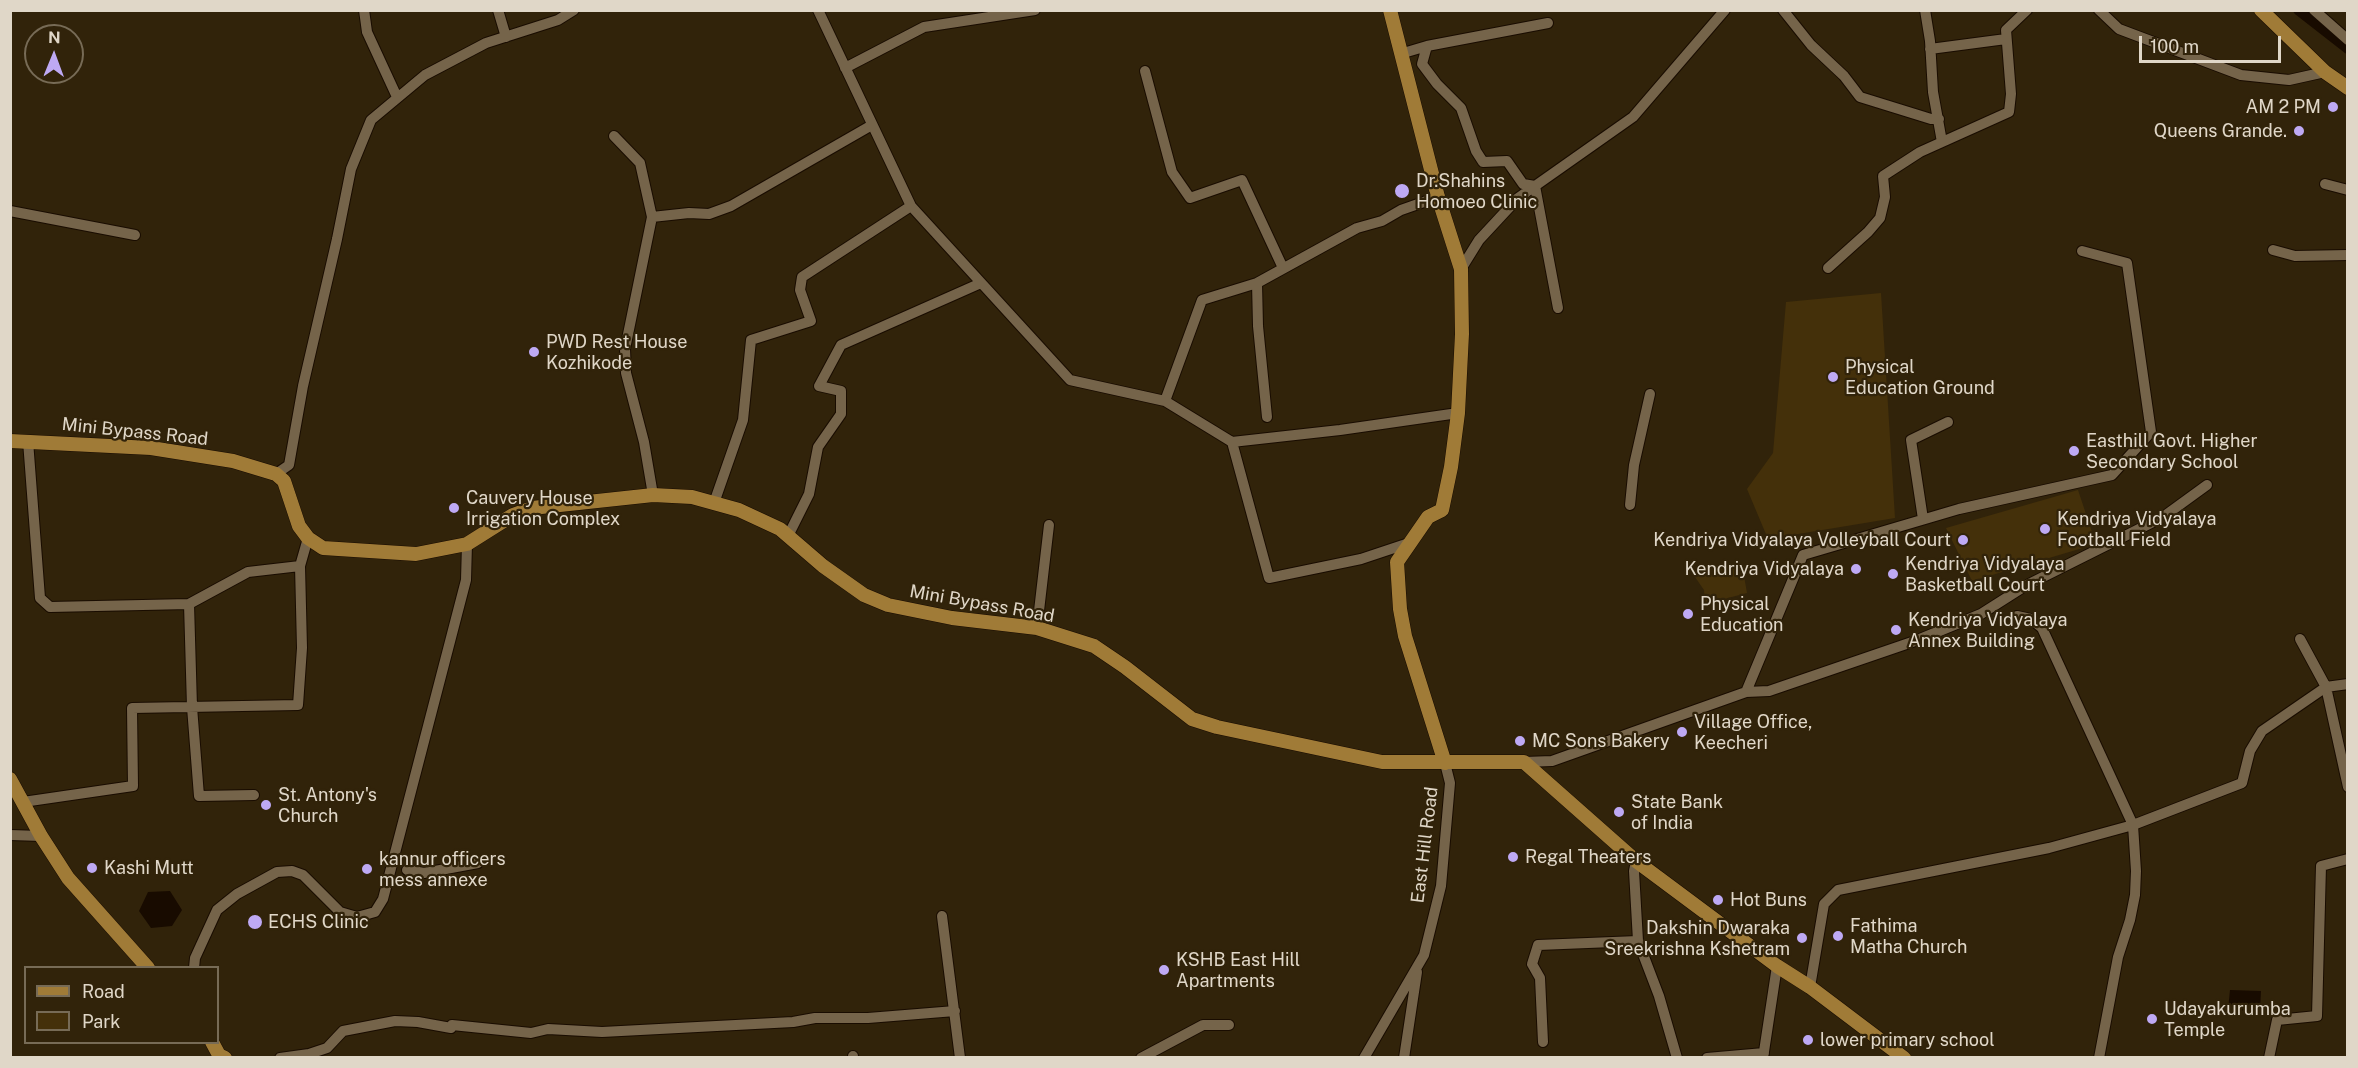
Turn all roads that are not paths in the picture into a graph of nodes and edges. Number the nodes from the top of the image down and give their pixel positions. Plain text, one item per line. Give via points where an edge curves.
1 (364, 10) edge
2 (498, 10) edge
3 (574, 10) edge
4 (818, 10) edge
5 (1035, 10) edge
6 (1390, 10) edge
7 (1725, 10) edge
8 (1783, 10) edge
9 (1925, 10) edge
10 (2027, 10) edge
11 (2099, 10) edge
12 (2261, 10) edge
13 (2314, 10) edge
14 (1548, 23) dead end
15 (506, 37) junction
16 (2006, 39) junction
17 (2348, 39) edge
18 (1427, 46) junction
19 (1930, 49) junction
20 (1400, 54) junction
21 (845, 68) junction
22 (1145, 71) dead end
23 (2325, 72) junction
24 (2348, 88) edge
25 (397, 97) junction
26 (1939, 119) junction
27 (872, 125) junction
28 (614, 136) dead end
29 (1942, 142) junction
30 (2325, 184) dead end
31 (1536, 186) junction
32 (2348, 190) edge
33 (1438, 197) junction
34 (911, 206) junction
35 (10, 211) edge
36 (652, 217) junction
37 (135, 235) dead end
38 (2273, 250) dead end
39 (2082, 251) dead end
40 (2348, 255) edge
41 (1283, 268) junction
42 (1828, 268) dead end
43 (1461, 269) junction
44 (981, 283) junction
45 (1257, 283) junction
46 (1558, 308) dead end
47 (1650, 394) dead end
48 (1165, 401) junction
49 (1458, 413) junction
50 (1267, 417) dead end
51 (1948, 422) dead end
52 (10, 441) edge
53 (28, 441) junction
54 (1233, 442) junction
55 (276, 474) junction
56 (2207, 485) dead end
57 (653, 495) junction
58 (714, 503) junction
59 (1630, 505) dead end
60 (1923, 519) junction
61 (1049, 525) dead end
62 (788, 536) junction
63 (308, 538) junction
64 (1409, 543) junction
65 (467, 544) junction
66 (300, 566) junction
67 (189, 604) junction
68 (2017, 616) dead end
69 (1037, 628) junction
70 (2300, 639) dead end
71 (2348, 684) edge
72 (2326, 687) junction
73 (1746, 692) junction
74 (192, 707) junction
75 (1524, 762) junction
76 (1445, 763) junction
77 (10, 779) edge
78 (2348, 787) edge
79 (254, 795) dead end
80 (22, 802) junction
81 (2133, 825) junction
82 (10, 835) edge
83 (41, 836) junction
84 (2348, 859) edge
85 (1636, 861) junction
86 (478, 863) dead end
87 (408, 870) dead end
88 (942, 916) dead end
89 (1638, 941) junction
90 (146, 966) edge
91 (195, 966) edge
92 (1418, 966) junction
93 (1777, 966) junction
94 (1810, 987) junction
95 (955, 1011) junction
96 (1229, 1025) dead end
97 (1543, 1042) dead end
98 (213, 1044) edge
99 (1764, 1055) edge
100 (310, 1056) edge
101 (225, 1058) edge
102 (280, 1058) edge
103 (960, 1058) edge
104 (1141, 1058) edge
105 (1364, 1058) edge
106 (1404, 1058) edge
107 (1677, 1058) edge
108 (1707, 1058) edge
109 (1904, 1058) edge
110 (2099, 1058) edge
111 (2269, 1058) edge

1 - 25 street via 367,32
2 - 15 street
3 - 15 street via 558,20
4 - 21 street
5 - 21 street via 924,27
6 - 20 main road
7 - 31 street via 1633,117
8 - 26 street via 1860,97
9 - 19 street
10 - 16 street via 2006,30
11 - 23 street via 2119,29 2241,75 2289,80
12 - 23 main road
13 - 17 street
14 - 18 street
15 - 25 street via 486,43 425,75
16 - 19 street
16 - 29 street via 2009,112
18 - 20 street
18 - 31 street via 1422,64 1461,108 1483,162 1507,161 1522,184
19 - 26 street
20 - 33 main road
21 - 27 street
22 - 41 street via 1173,172 1190,198 1242,180
23 - 24 main road
25 - 55 street via 371,120 351,169 303,386 290,465
26 - 29 street
27 - 34 street
27 - 36 street via 731,206 709,214
28 - 36 street via 640,163
29 - 42 street via 1883,176 1885,197 1880,218
30 - 32 street
31 - 43 street via 1495,222
31 - 46 street
33 - 41 street via 1357,228
33 - 43 main road
34 - 44 street
34 - 58 street via 801,277 800,290 811,321 751,340 743,420
35 - 37 street
36 - 57 street via 625,349 626,373
38 - 40 street via 2295,256
39 - 60 street via 2127,263 2151,432 2112,475
41 - 45 street
43 - 49 main road
44 - 48 street via 1070,380
44 - 62 street via 841,345 819,386 841,391 841,414 818,447 809,494
45 - 48 street via 1202,300
45 - 50 street
47 - 59 street via 1634,465
48 - 54 street
49 - 54 street
49 - 64 main road via 1442,510 1428,517
51 - 60 street via 1911,440
52 - 53 main road, Mini Bypass Road
53 - 55 main road, Mini Bypass Road via 151,448 233,461
53 - 67 street via 40,598 56,607
54 - 64 street via 1269,578 1361,559
55 - 63 main road via 284,481 299,526
56 - 73 street via 2163,517 2025,586 1981,614 1769,691
57 - 58 main road, Mini Bypass Road via 692,497
57 - 65 main road, Mini Bypass Road via 532,508 513,515
58 - 62 main road, Mini Bypass Road via 739,510
60 - 73 street via 1803,555
61 - 69 street
62 - 69 main road, Mini Bypass Road via 864,595 888,605 952,618
63 - 65 main road, Mini Bypass Road via 323,548 416,554
63 - 66 street
64 - 76 main road via 1397,562 1400,609
65 - 91 street via 466,580 383,899 375,912 357,917 340,912 303,875 277,872 217,910
66 - 67 street via 248,572
66 - 74 street via 302,648 298,705
67 - 74 street
68 - 81 street via 2031,619 2042,628
69 - 76 main road, Mini Bypass Road via 1094,646 1200,721 1382,762
70 - 72 street
71 - 72 street
72 - 78 street
72 - 81 street via 2262,731 2250,751 2242,783
73 - 75 street via 1552,761
74 - 79 street via 199,796
74 - 80 street via 132,708 133,786
75 - 76 main road, Mini Bypass Road
75 - 85 main road
76 - 92 street, East Hill Road via 1450,783 1441,886
77 - 80 main road
80 - 83 main road
81 - 94 street via 2049,848 1838,890 1824,904
81 - 110 street via 2135,895 2118,957
82 - 83 street
83 - 90 main road via 68,878
84 - 111 street via 2321,866 2317,1016 2277,1020
85 - 89 street
85 - 93 main road
86 - 87 street via 424,873
88 - 95 street
89 - 97 street via 1538,945 1532,964 1540,978
89 - 107 street
92 - 105 street, East Hill Road
92 - 106 street
93 - 94 main road
93 - 99 street
94 - 109 main road
95 - 100 street via 596,1032 539,1029 531,1033 398,1021 343,1031 327,1048
95 - 103 street
96 - 104 street via 1203,1025
98 - 101 main road
99 - 108 street
100 - 102 street

